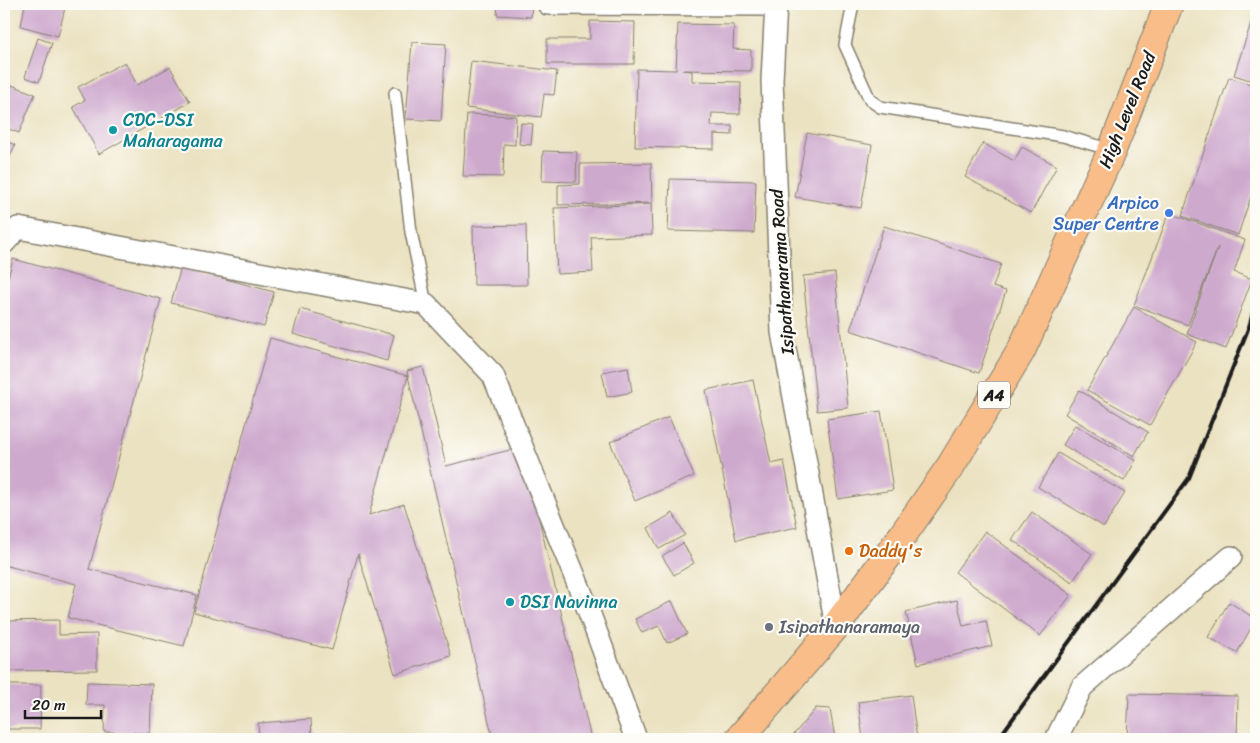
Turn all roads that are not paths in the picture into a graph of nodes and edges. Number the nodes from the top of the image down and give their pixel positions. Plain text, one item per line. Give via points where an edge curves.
1 (548, 4) edge
2 (776, 4) edge
3 (853, 4) edge
4 (1169, 4) edge
5 (395, 93) dead end
6 (1112, 150) junction
7 (4, 243) edge
8 (426, 304) junction
9 (1231, 557) dead end
10 (836, 626) junction
11 (636, 739) edge
12 (739, 739) edge
13 (1056, 739) edge

1 - 2 street
2 - 10 street, Isipathanarama Road via 772,80 782,332
3 - 6 lane via 845,45 870,100 880,107 1063,136
4 - 6 highway, High Level Road / A4
5 - 8 lane via 411,232
6 - 10 highway, High Level Road / A4 via 1021,351 950,467
7 - 8 street via 18,228
8 - 11 street via 493,375 586,604
9 - 13 street via 1082,687
10 - 12 highway, High Level Road / A4

